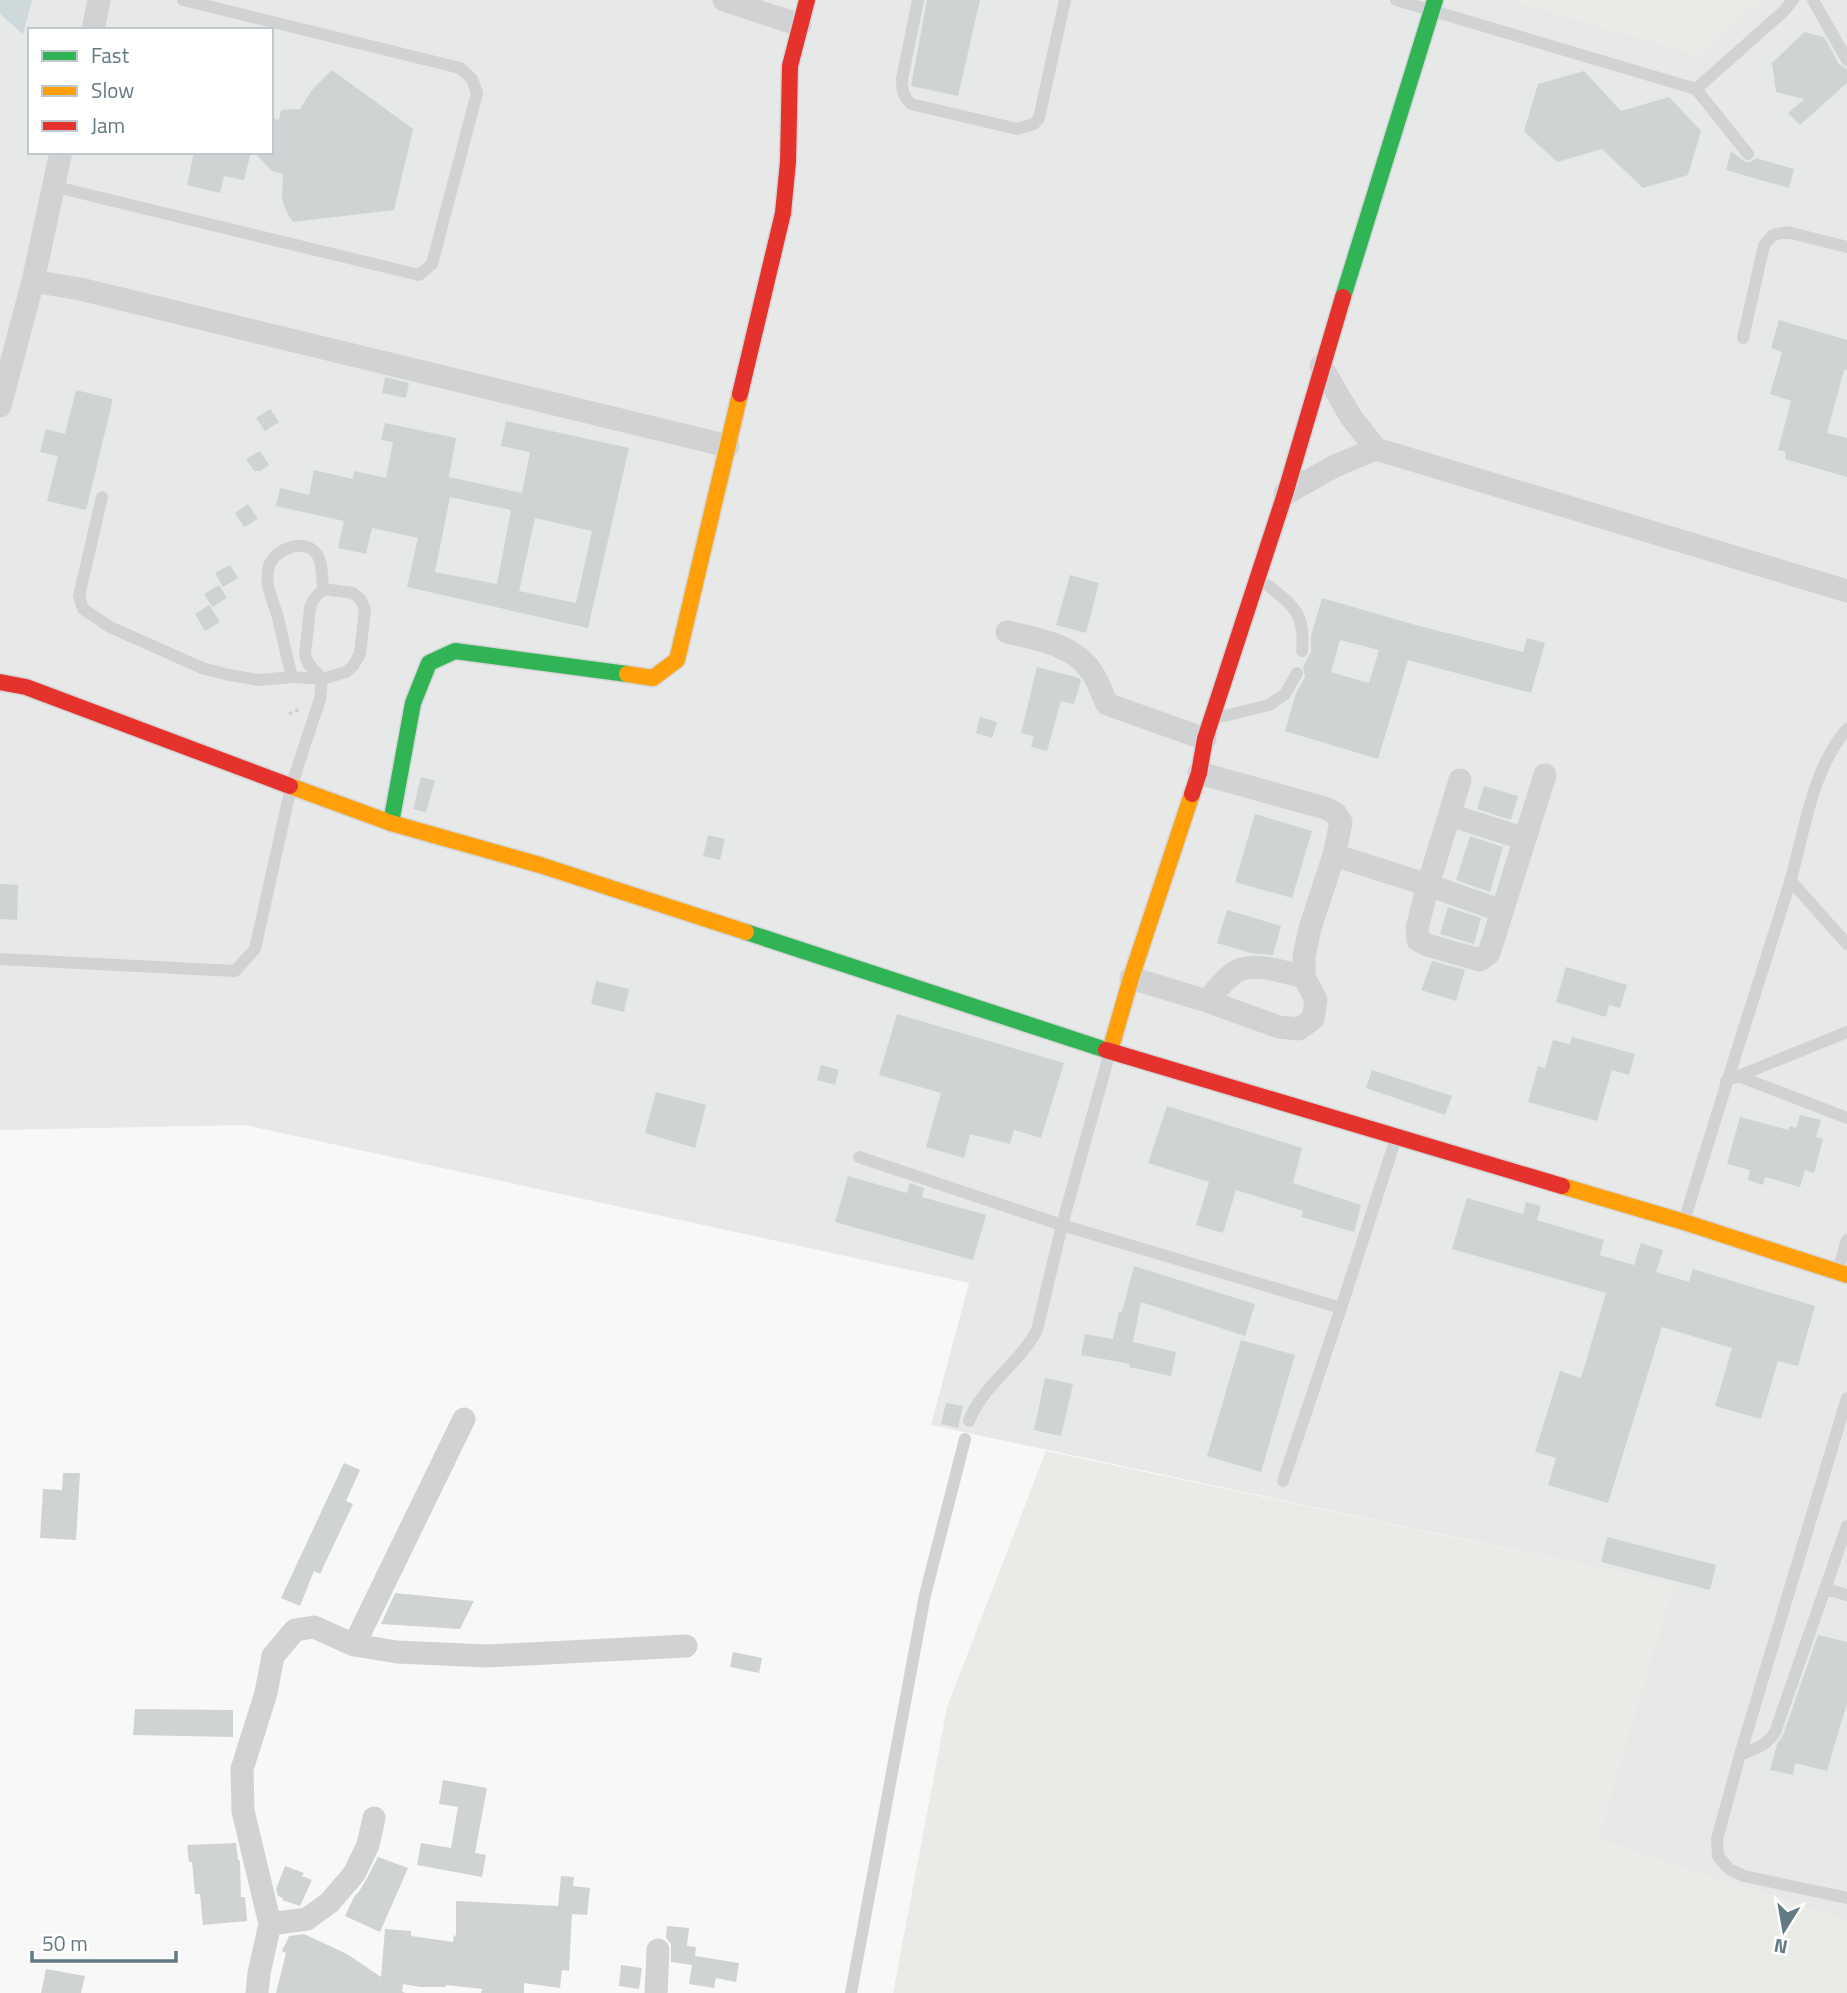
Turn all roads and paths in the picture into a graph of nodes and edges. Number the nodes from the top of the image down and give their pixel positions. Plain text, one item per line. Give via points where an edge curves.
1 (99, 0) edge
2 (183, 0) edge
3 (724, 0) edge
4 (807, 0) edge
5 (918, 0) edge
6 (1065, 0) edge
7 (1396, 0) edge
8 (1793, 0) edge
9 (1814, 0) edge
10 (1432, 4) edge
11 (800, 25) junction
12 (93, 28) edge
13 (1847, 60) edge
14 (1696, 89) junction
15 (60, 154) edge
16 (1748, 154) dead end
17 (52, 186) junction
18 (1847, 247) edge
19 (33, 281) junction
20 (1743, 338) dead end
21 (1321, 366) junction
22 (0, 406) edge
23 (728, 446) junction
24 (1376, 449) junction
25 (1285, 494) junction
26 (102, 497) dead end
27 (1258, 577) junction
28 (324, 589) junction
29 (1847, 591) edge
30 (1007, 632) dead end
31 (1302, 651) dead end
32 (1297, 673) dead end
33 (292, 677) junction
34 (322, 680) junction
35 (0, 682) edge
36 (1208, 729) junction
37 (1847, 729) edge
38 (1199, 773) junction
39 (1545, 775) dead end
40 (1460, 780) dead end
41 (291, 787) junction
42 (1450, 815) junction
43 (391, 823) junction
44 (1525, 839) junction
45 (1334, 855) junction
46 (1790, 880) junction
47 (1428, 885) junction
48 (1502, 911) junction
49 (1847, 944) edge
50 (0, 959) edge
51 (1304, 976) junction
52 (1131, 978) junction
53 (1207, 1001) junction
54 (1847, 1032) edge
55 (1110, 1051) junction
56 (1732, 1079) junction
57 (1847, 1118) edge
58 (1396, 1138) junction
59 (859, 1157) dead end
60 (1684, 1222) junction
61 (1062, 1225) junction
62 (1847, 1240) edge
63 (1842, 1273) edge
64 (1341, 1308) junction
65 (1847, 1398) edge
66 (464, 1419) dead end
67 (969, 1421) dead end
68 (965, 1439) dead end
69 (1283, 1481) dead end
70 (1847, 1526) edge
71 (1826, 1589) junction
72 (1847, 1595) edge
73 (354, 1645) junction
74 (686, 1646) dead end
75 (1740, 1755) junction
76 (374, 1818) dead end
77 (1847, 1898) edge
78 (270, 1924) junction
79 (658, 1950) dead end
80 (257, 1993) edge
81 (656, 1993) edge
82 (851, 1993) edge

1 - 12 street
2 - 17 lane via 460,68 472,79 477,93 432,264 419,275
3 - 11 street
4 - 11 street
5 - 6 lane via 902,79 908,101 1017,129 1039,118
7 - 10 lane
8 - 14 lane
9 - 13 lane
10 - 14 lane
10 - 21 street
11 - 23 street via 790,66 783,213
14 - 16 lane
15 - 17 street
17 - 19 street
18 - 20 lane via 1787,232 1773,235 1764,245
19 - 22 street
19 - 23 street
21 - 24 street
21 - 25 street
23 - 43 street via 677,660 653,678 455,651 429,663 413,703
24 - 25 street
24 - 29 street
25 - 27 street
26 - 33 lane via 79,596 83,609 202,668 259,680
27 - 31 lane via 1302,620
27 - 36 street
28 - 33 lane via 318,556 309,548 300,545 271,558 267,581
28 - 34 lane via 310,608 304,655
28 - 34 lane via 353,593 365,609 360,654 353,666
30 - 36 street via 1077,654 1093,673 1107,704
32 - 36 lane via 1285,694 1269,705
33 - 34 lane
34 - 41 lane
35 - 41 street via 26,687
36 - 38 street
37 - 46 lane via 1819,777
38 - 45 street via 1335,813 1341,822
38 - 52 street
39 - 44 street
40 - 42 street
41 - 43 street
41 - 50 lane via 255,949 235,971
42 - 44 street
42 - 47 street
43 - 55 street via 540,865
44 - 48 street
45 - 47 street
45 - 51 street via 1310,928
46 - 49 lane
46 - 56 lane
47 - 48 street
47 - 48 street via 1417,928 1418,940 1427,946 1480,960 1489,953
51 - 53 street via 1257,967 1239,969
51 - 53 street via 1316,1000 1312,1019 1299,1029 1279,1027
52 - 53 street
52 - 55 street
54 - 56 lane
55 - 58 street
55 - 61 lane
56 - 57 lane
56 - 60 lane
58 - 60 street
58 - 64 lane
59 - 61 lane
60 - 63 street
61 - 64 lane
61 - 67 lane via 1037,1330
62 - 63 lane
64 - 69 lane
65 - 75 lane
66 - 73 street
68 - 82 lane via 920,1619
70 - 71 lane
71 - 72 lane
71 - 75 lane via 1771,1739
73 - 74 street via 488,1656
73 - 78 street via 314,1627 302,1628 273,1656 242,1769 243,1811
75 - 77 lane via 1717,1839 1718,1856 1729,1869 1744,1876
76 - 78 street via 354,1874 329,1903 307,1919
78 - 80 street
79 - 81 street

